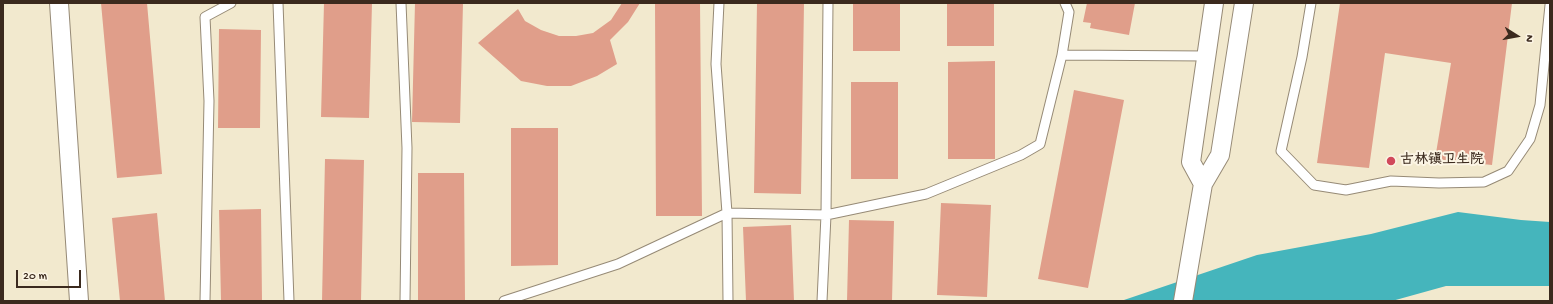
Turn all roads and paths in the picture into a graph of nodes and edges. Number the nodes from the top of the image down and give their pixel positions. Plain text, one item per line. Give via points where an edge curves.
1 (59, 3) edge
2 (232, 3) edge
3 (278, 3) edge
4 (401, 3) edge
5 (719, 3) edge
6 (828, 3) edge
7 (1065, 3) edge
8 (1214, 3) edge
9 (1244, 3) edge
10 (1311, 3) edge
11 (1550, 5) edge
12 (1062, 55) junction
13 (1206, 56) junction
14 (1203, 184) junction
15 (727, 213) junction
16 (826, 215) junction
17 (1184, 299) edge
18 (79, 301) edge
19 (205, 301) edge
20 (289, 301) edge
21 (405, 301) edge
22 (504, 301) edge
23 (728, 301) edge
24 (822, 301) edge

1 - 18 street
2 - 19 lane via 206,17 209,101
3 - 20 lane
4 - 21 lane via 407,148
5 - 15 lane via 716,64
6 - 16 lane
7 - 12 lane via 1069,12
8 - 13 street
9 - 14 street via 1220,155
10 - 11 lane via 1281,151 1314,185 1346,190 1391,181 1484,182 1508,171 1530,139 1540,105
12 - 13 lane
12 - 16 lane via 1040,144 1021,155 926,194
13 - 14 street via 1191,162
14 - 17 street
15 - 16 lane
15 - 22 lane via 618,264
15 - 23 lane
16 - 24 lane

